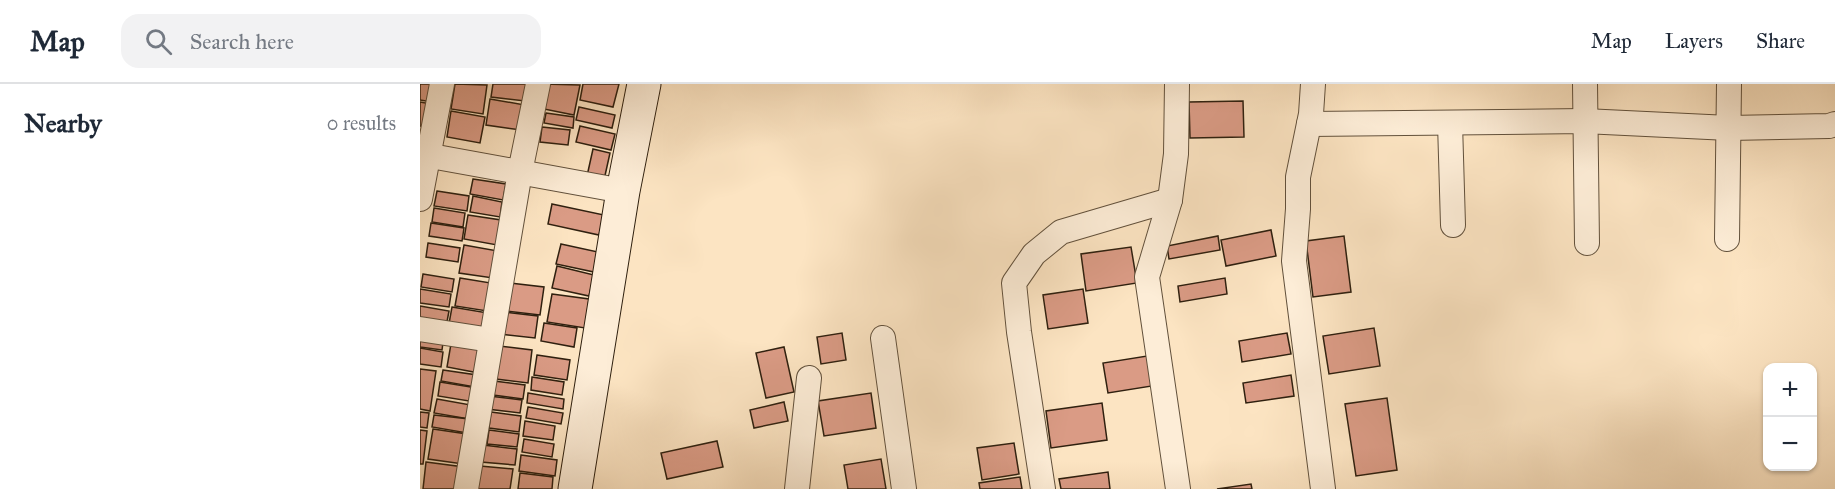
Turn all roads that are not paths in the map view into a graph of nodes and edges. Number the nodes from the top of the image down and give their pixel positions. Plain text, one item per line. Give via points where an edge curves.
1 (442, 84) edge
2 (538, 84) edge
3 (644, 84) edge
4 (1177, 84) edge
5 (1313, 84) edge
6 (1585, 84) edge
7 (1729, 84) edge
8 (1584, 121) junction
9 (1450, 123) junction
10 (1309, 124) junction
11 (1835, 124) edge
12 (1729, 128) junction
13 (424, 155) edge
14 (520, 172) junction
15 (622, 191) junction
16 (420, 199) edge
17 (1170, 200) junction
18 (1453, 225) dead end
19 (1727, 239) dead end
20 (1587, 243) dead end
21 (420, 328) edge
22 (883, 338) dead end
23 (491, 340) junction
24 (809, 378) dead end
25 (466, 489) edge
26 (574, 489) edge
27 (797, 489) edge
28 (904, 489) edge
29 (1042, 489) edge
30 (1178, 489) edge
31 (1323, 489) edge

1 - 13 street
2 - 14 street
3 - 15 main road
4 - 17 street via 1176,154
5 - 10 street
6 - 8 street
7 - 12 street
8 - 9 street
8 - 12 street
8 - 20 street
9 - 10 street
9 - 18 street
10 - 31 street via 1298,177 1294,261
11 - 12 street
12 - 19 street
13 - 14 street
13 - 16 street
14 - 15 street
14 - 23 street
15 - 26 main road
17 - 29 street via 1062,232 1034,254 1014,283
17 - 30 street via 1148,277
21 - 23 street
22 - 28 street
23 - 25 street
24 - 27 street

